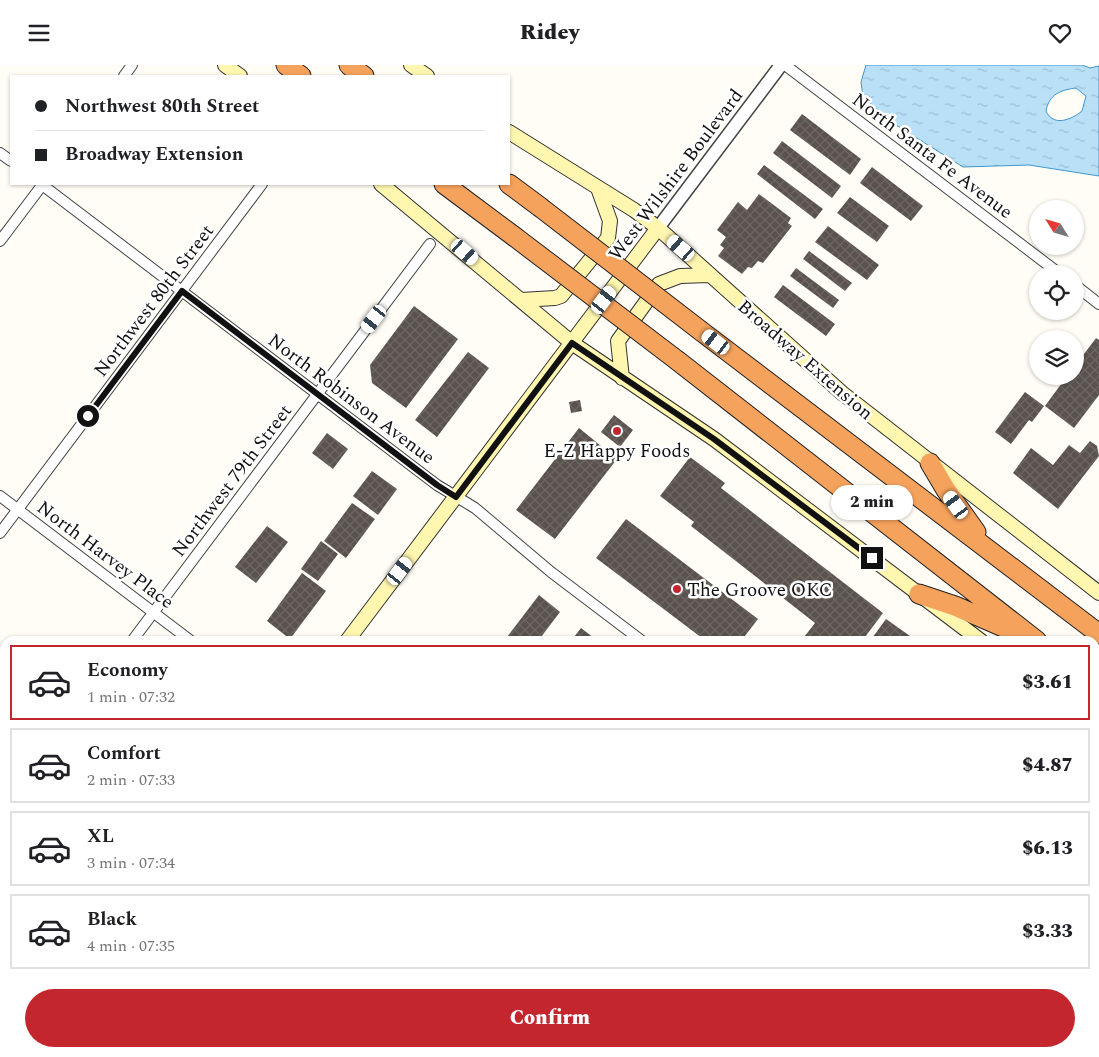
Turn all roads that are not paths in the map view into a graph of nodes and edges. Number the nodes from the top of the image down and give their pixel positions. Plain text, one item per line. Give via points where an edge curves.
1 (225, 65) edge
2 (286, 65) edge
3 (349, 65) edge
4 (411, 65) edge
5 (783, 65) edge
6 (239, 75) edge
7 (300, 75) edge
8 (363, 75) edge
9 (426, 75) edge
10 (510, 133) edge
11 (41, 185) edge
12 (43, 185) edge
13 (261, 185) edge
14 (382, 185) edge
15 (445, 185) edge
16 (509, 185) edge
17 (598, 188) junction
18 (658, 228) junction
19 (0, 241) edge
20 (430, 244) dead end
21 (1048, 265) edge
22 (709, 275) junction
23 (182, 291) junction
24 (1084, 292) edge
25 (520, 300) junction
26 (1099, 303) edge
27 (572, 343) junction
28 (622, 378) junction
29 (318, 394) junction
30 (930, 463) junction
31 (0, 495) edge
32 (456, 497) junction
33 (18, 509) junction
34 (0, 533) edge
35 (989, 549) junction
36 (1099, 593) edge
37 (919, 594) junction
38 (154, 612) junction
39 (1099, 634) edge
40 (136, 636) edge
41 (185, 636) edge
42 (351, 636) edge
43 (635, 636) edge
44 (975, 636) edge
45 (1024, 636) edge
46 (1030, 636) edge

1 - 6 main road
2 - 7 highway
3 - 8 highway
4 - 9 main road
5 - 18 street, West Wilshire Boulevard
5 - 21 street, North Santa Fe Avenue
10 - 17 main road, Broadway Extension
11 - 19 street
12 - 23 street, North Robinson Avenue
13 - 23 street, Northwest 80th Street
14 - 25 main road
15 - 46 highway, bridge via 678,361
16 - 35 highway, Broadway Extension, bridge
17 - 18 main road, Broadway Extension
17 - 25 main road via 610,221 608,238 561,296
18 - 22 main road, Broadway Extension
18 - 27 main road, West Wilshire Boulevard
20 - 29 street, Northwest 79th Street
22 - 28 main road via 680,275 659,284 618,341
22 - 30 main road, Broadway Extension via 842,393
23 - 29 street, North Robinson Avenue
23 - 33 street, Northwest 80th Street
24 - 26 street
25 - 27 main road
27 - 28 main road
27 - 32 main road, West Wilshire Boulevard
28 - 37 main road via 714,439
29 - 32 street, North Robinson Avenue
29 - 38 street, Northwest 79th Street
30 - 35 highway
30 - 36 main road, Broadway Extension
31 - 33 street, North Harvey Place
32 - 42 main road, West Wilshire Boulevard
32 - 43 street, North Robinson Avenue via 481,513
33 - 34 street, Northwest 80th Street
33 - 38 street, North Harvey Place
35 - 39 highway, Broadway Extension
37 - 44 main road
37 - 45 highway
38 - 40 street, Northwest 79th Street
38 - 41 street, North Harvey Place

